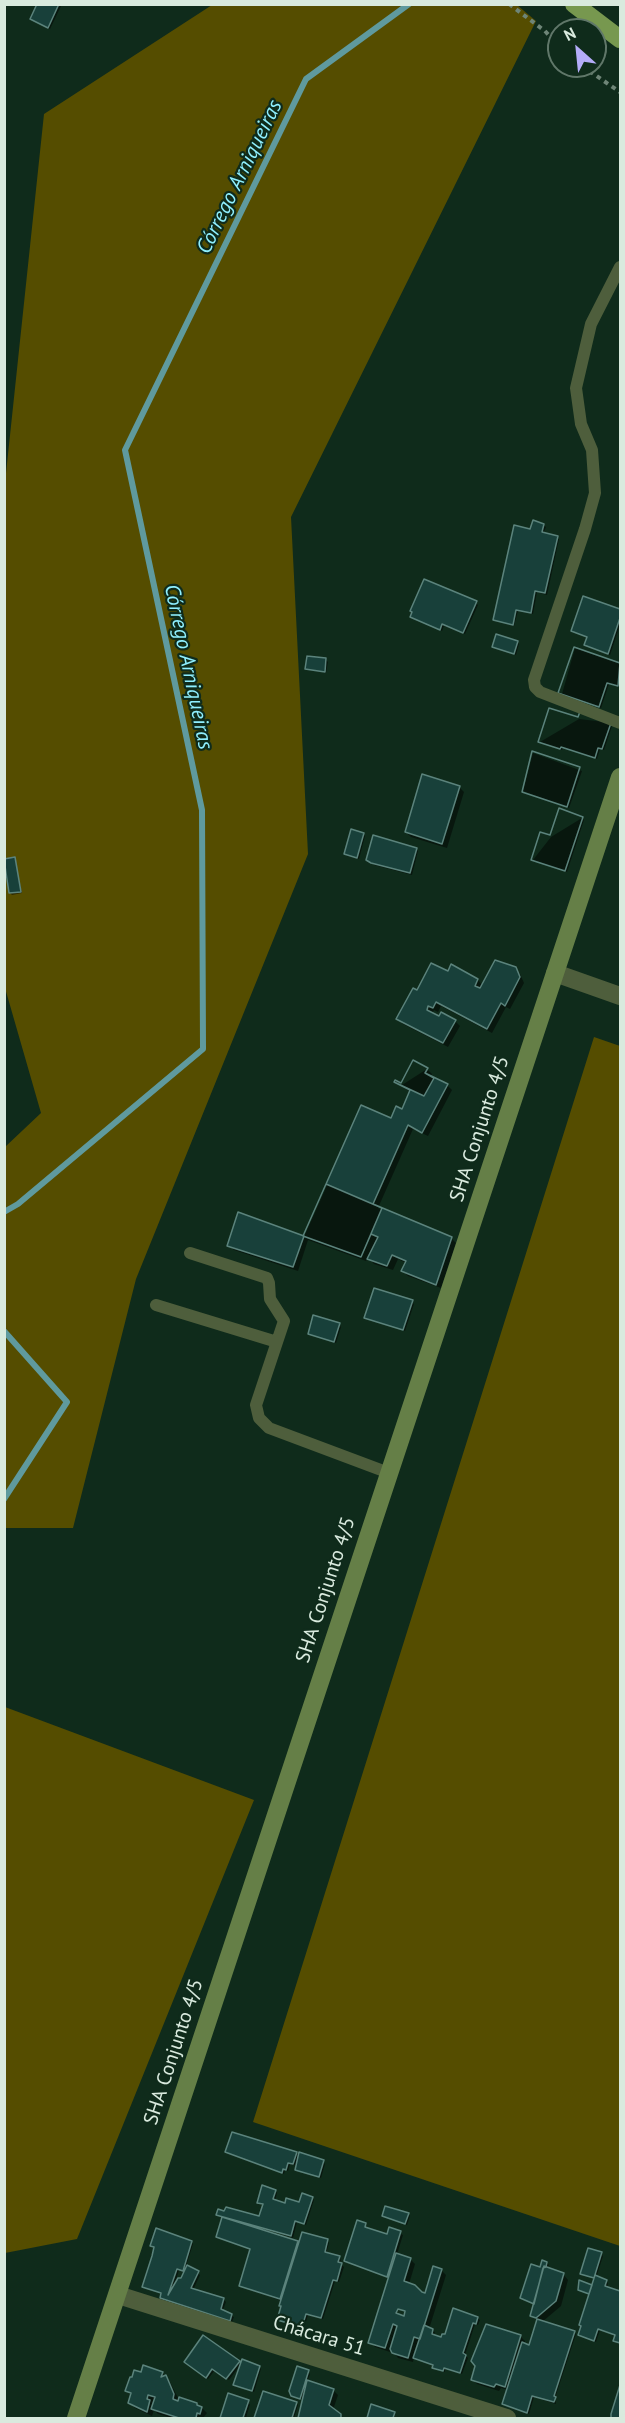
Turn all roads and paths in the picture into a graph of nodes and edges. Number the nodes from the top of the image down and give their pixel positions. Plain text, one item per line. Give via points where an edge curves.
1 (509, 4) edge
2 (574, 4) edge
3 (547, 33) edge
4 (621, 39) edge
5 (600, 78) edge
6 (621, 92) edge
7 (621, 267) edge
8 (621, 723) edge
9 (621, 777) edge
10 (555, 973) junction
11 (621, 996) edge
12 (190, 1253) dead end
13 (156, 1305) dead end
14 (277, 1342) junction
15 (389, 1473) junction
16 (118, 2295) junction
17 (76, 2418) edge
18 (507, 2418) edge

1 - 3 path
2 - 4 main road
5 - 6 path
7 - 8 lane via 591,324 576,388 581,424 592,450 595,493 534,680 540,692
9 - 10 street, SHA Conjunto 4/5
10 - 11 street
10 - 15 street, SHA Conjunto 4/5
12 - 14 lane via 267,1278 270,1299 284,1320
13 - 14 lane
14 - 15 lane via 256,1405 259,1419 269,1428
15 - 16 street, SHA Conjunto 4/5
16 - 17 street, SHA Conjunto 4/5
16 - 18 street, Chácara 51

